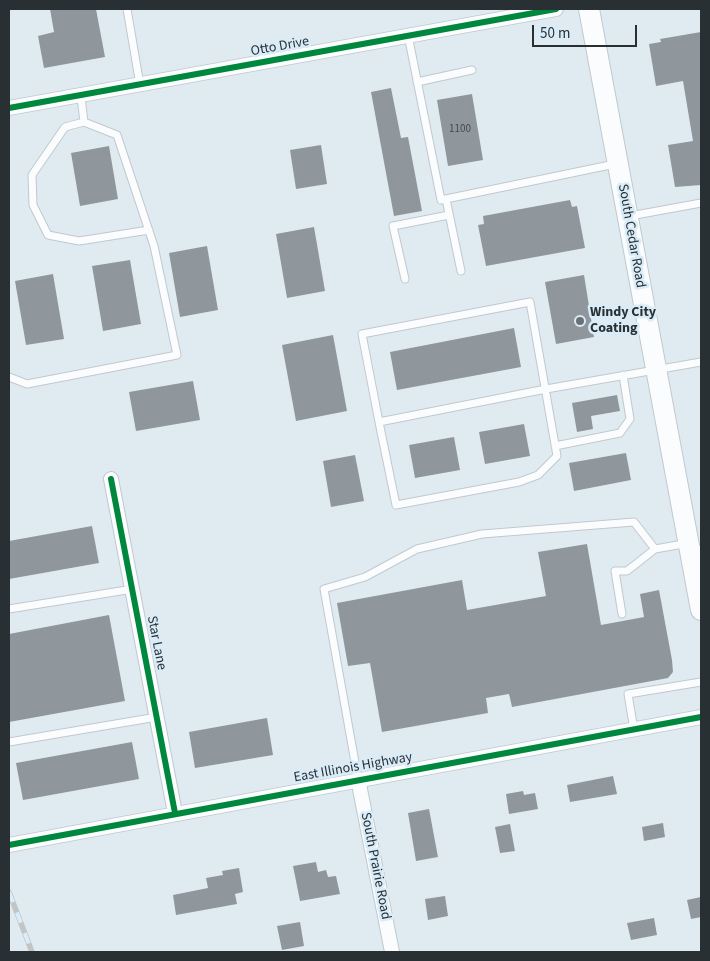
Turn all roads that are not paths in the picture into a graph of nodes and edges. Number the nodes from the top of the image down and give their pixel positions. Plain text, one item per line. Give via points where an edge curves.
1 (126, 9) edge
2 (556, 9) edge
3 (589, 9) edge
4 (408, 35) junction
5 (472, 70) dead end
6 (417, 82) junction
7 (140, 84) junction
8 (81, 97) junction
9 (9, 108) edge
10 (84, 122) junction
11 (618, 163) junction
12 (446, 199) junction
13 (701, 202) edge
14 (450, 215) junction
15 (628, 216) junction
16 (149, 230) junction
17 (461, 271) dead end
18 (405, 279) dead end
19 (701, 362) edge
20 (656, 370) junction
21 (623, 375) junction
22 (9, 378) edge
23 (546, 389) junction
24 (380, 422) junction
25 (555, 446) junction
26 (111, 479) dead end
27 (695, 547) edge
28 (656, 550) junction
29 (133, 589) junction
30 (9, 609) edge
31 (701, 609) edge
32 (622, 614) dead end
33 (701, 682) edge
34 (157, 717) junction
35 (701, 717) edge
36 (634, 730) junction
37 (9, 742) edge
38 (358, 779) junction
39 (174, 812) junction
40 (9, 845) edge
41 (392, 952) edge

1 - 7 lane
2 - 4 street, Otto Drive
3 - 11 main road, South Cedar Road
4 - 6 lane
4 - 7 street, Otto Drive
5 - 6 lane
6 - 12 lane via 441,200
7 - 8 street, Otto Drive
8 - 9 street, Otto Drive
8 - 10 lane
10 - 16 lane via 117,135
10 - 16 lane via 64,127 32,175 33,205 48,235 79,241
11 - 12 lane
11 - 15 main road, South Cedar Road
12 - 14 lane
13 - 15 lane
14 - 17 lane
14 - 18 lane via 392,226
15 - 20 main road, South Cedar Road
16 - 22 lane via 177,355 27,384
19 - 20 lane
20 - 21 lane
20 - 27 main road, South Cedar Road
21 - 23 lane
21 - 25 lane via 630,419 620,433
23 - 24 lane
23 - 24 lane via 530,302 362,334
23 - 25 lane
24 - 25 lane via 396,505 538,476 557,456
26 - 29 street, Star Lane
27 - 28 lane
27 - 31 main road, South Cedar Road
28 - 32 lane via 627,571 615,571
28 - 38 lane via 634,522 482,534 417,549 365,577 324,589
29 - 30 lane
29 - 34 street, Star Lane
33 - 36 lane via 628,694
34 - 37 lane
34 - 39 street, Star Lane
35 - 36 street, East Illinois Highway
36 - 38 street, East Illinois Highway
38 - 39 street, East Illinois Highway
38 - 41 street, South Prairie Road
39 - 40 street, East Illinois Highway

